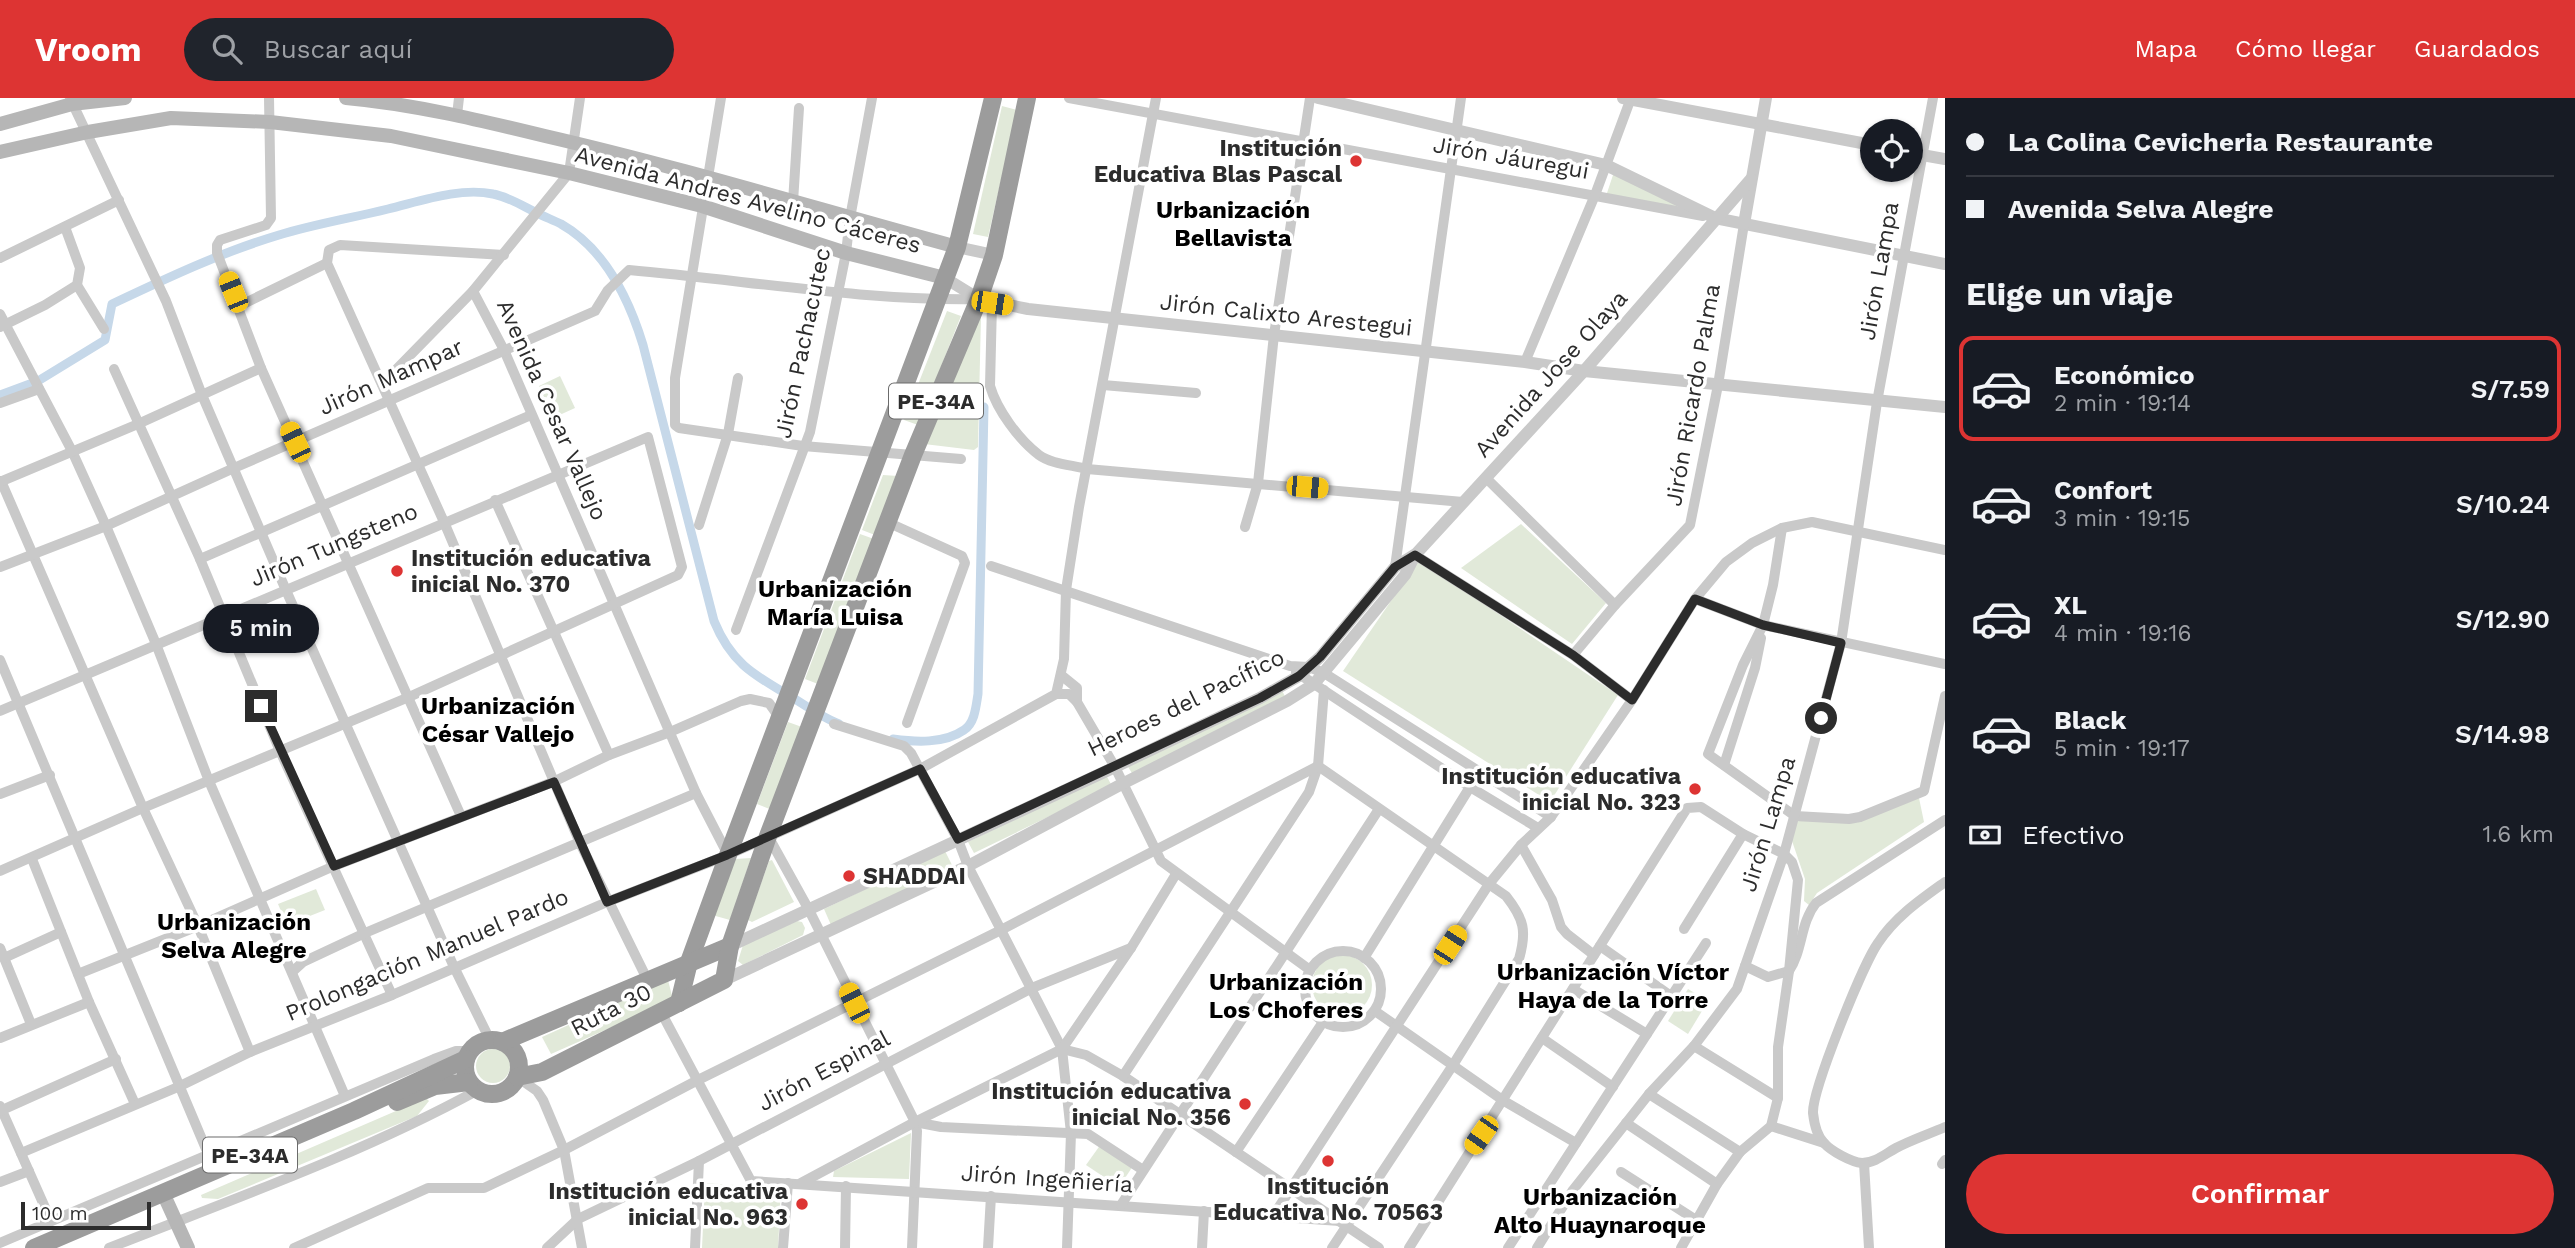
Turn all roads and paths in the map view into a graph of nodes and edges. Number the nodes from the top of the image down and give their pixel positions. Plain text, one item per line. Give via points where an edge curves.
1 (125, 98) edge
2 (269, 98) edge
3 (346, 98) edge
4 (459, 98) edge
5 (580, 98) edge
6 (721, 98) edge
7 (872, 98) edge
8 (993, 98) edge
9 (1027, 98) edge
10 (1069, 98) edge
11 (1156, 98) edge
12 (1310, 98) edge
13 (1318, 98) edge
14 (1461, 98) edge
15 (1628, 98) edge
16 (1766, 98) edge
17 (1933, 98) edge
18 (71, 101) edge
19 (799, 108) dead end
20 (1153, 113) junction
21 (457, 115) junction
22 (270, 122) junction
23 (1761, 123) junction
24 (0, 124) edge
25 (1456, 130) junction
26 (1923, 131) edge
27 (88, 132) junction
28 (1304, 142) junction
29 (574, 143) junction
30 (1860, 143) edge
31 (0, 152) edge
32 (1923, 155) edge
33 (1945, 159) edge
34 (1606, 165) junction
35 (1451, 169) junction
36 (569, 173) junction
37 (707, 176) junction
38 (1751, 179) junction
39 (1912, 182) edge
40 (1595, 195) junction
41 (119, 200) junction
42 (793, 202) junction
43 (702, 206) junction
44 (850, 218) junction
45 (1715, 218) junction
46 (1744, 224) junction
47 (65, 227) junction
48 (957, 247) junction
49 (846, 253) junction
50 (504, 255) junction
51 (994, 255) junction
52 (1903, 257) junction
53 (0, 258) edge
54 (327, 263) junction
55 (1945, 264) edge
56 (623, 272) joint
57 (691, 275) junction
58 (945, 278) junction
59 (77, 285) junction
60 (473, 290) junction
61 (838, 292) junction
62 (938, 300) junction
63 (986, 301) junction
64 (239, 306) junction
65 (1115, 317) junction
66 (2, 322) edge
67 (104, 329) dead end
68 (1275, 335) junction
69 (504, 350) junction
70 (1425, 352) junction
71 (1525, 362) junction
72 (261, 368) junction
73 (114, 369) dead end
74 (1584, 371) junction
75 (738, 378) dead end
76 (36, 383) junction
77 (382, 384) junction
78 (1103, 385) junction
79 (1718, 385) junction
80 (1196, 393) dead end
81 (202, 395) junction
82 (388, 400) junction
83 (1877, 402) junction
84 (0, 403) edge
85 (1945, 407) edge
86 (531, 415) junction
87 (138, 424) junction
88 (728, 434) junction
89 (295, 442) junction
90 (803, 446) junction
91 (72, 451) junction
92 (878, 453) junction
93 (913, 455) junction
94 (961, 459) dead end
95 (418, 464) junction
96 (234, 468) junction
97 (1087, 469) junction
98 (558, 474) junction
99 (1486, 478) junction
100 (1, 481) edge
101 (1258, 483) junction
102 (1405, 495) junction
103 (170, 496) junction
104 (495, 500) junction
105 (1463, 502) junction
106 (323, 505) junction
107 (444, 522) junction
108 (887, 522) junction
109 (699, 525) dead end
110 (106, 526) junction
111 (1245, 527) dead end
112 (1782, 528) junction
113 (1857, 532) junction
114 (262, 533) junction
115 (1945, 550) edge
116 (33, 554) junction
117 (1415, 555) junction
118 (200, 559) junction
119 (348, 562) junction
120 (991, 566) dead end
121 (1395, 567) junction
122 (0, 568) edge
123 (285, 588) junction
124 (1066, 590) junction
125 (1695, 599) junction
126 (615, 603) junction
127 (1615, 605) junction
128 (223, 615) junction
129 (1763, 625) junction
130 (736, 631) dead end
131 (553, 632) junction
132 (1841, 643) junction
133 (156, 644) junction
134 (500, 655) junction
135 (1573, 655) junction
136 (0, 660) edge
137 (1945, 664) edge
138 (1300, 669) junction
139 (1324, 673) junction
140 (86, 674) junction
141 (1062, 675) junction
142 (1319, 687) junction
143 (1056, 694) junction
144 (1945, 696) edge
145 (408, 697) junction
146 (1632, 700) junction
147 (1077, 702) junction
148 (19, 703) junction
149 (0, 711) edge
150 (781, 713) junction
151 (907, 723) dead end
152 (345, 724) junction
153 (834, 724) dead end
154 (670, 732) junction
155 (280, 751) junction
156 (609, 755) junction
157 (1724, 765) junction
158 (1318, 766) junction
159 (1115, 767) junction
160 (920, 769) junction
161 (50, 775) junction
162 (209, 781) junction
163 (554, 782) junction
164 (1122, 783) junction
165 (1470, 787) junction
166 (696, 793) junction
167 (0, 794) edge
168 (143, 808) junction
169 (1379, 809) junction
170 (461, 816) junction
171 (1795, 816) junction
172 (1551, 817) junction
173 (1945, 820) edge
174 (1538, 828) junction
175 (1743, 834) junction
176 (768, 836) junction
177 (75, 838) junction
178 (958, 839) junction
179 (399, 842) junction
180 (580, 844) junction
181 (1435, 845) junction
182 (1521, 845) junction
183 (1154, 851) junction
184 (1784, 854) junction
185 (727, 855) junction
186 (32, 859) junction
187 (334, 866) junction
188 (968, 866) junction
189 (0, 871) edge
190 (1176, 874) junction
191 (1945, 882) edge
192 (1489, 884) junction
193 (261, 898) junction
194 (607, 902) junction
195 (428, 907) junction
196 (809, 910) junction
197 (1231, 911) junction
198 (198, 926) junction
199 (1684, 929) dead end
200 (1000, 930) junction
201 (61, 932) junction
202 (365, 933) junction
203 (820, 934) junction
204 (1706, 943) dead end
205 (730, 946) junction
206 (1131, 948) junction
207 (1287, 951) junction
208 (1597, 951) junction
209 (2, 953) edge
210 (126, 956) junction
211 (1364, 958) junction
212 (689, 962) junction
213 (1745, 966) junction
214 (454, 967) junction
215 (1310, 970) junction
216 (1789, 971) junction
217 (292, 972) junction
218 (78, 974) junction
219 (647, 979) junction
220 (724, 980) junction
221 (1032, 988) junction
222 (1573, 989) junction
223 (392, 995) junction
224 (1671, 996) junction
225 (89, 1002) junction
226 (679, 1003) junction
227 (854, 1003) junction
228 (1374, 1011) junction
229 (662, 1012) junction
230 (1323, 1022) junction
231 (32, 1024) junction
232 (1397, 1026) junction
233 (315, 1027) junction
234 (1647, 1034) junction
235 (0, 1038) edge
236 (1542, 1038) junction
237 (496, 1041) junction
238 (1694, 1046) junction
239 (1062, 1049) junction
240 (250, 1052) junction
241 (468, 1055) junction
242 (116, 1059) junction
243 (884, 1063) junction
244 (1453, 1065) junction
245 (1124, 1076) junction
246 (517, 1077) junction
247 (698, 1080) junction
248 (473, 1086) junction
249 (178, 1087) junction
250 (1613, 1087) junction
251 (1649, 1094) junction
252 (345, 1096) junction
253 (1778, 1098) junction
254 (1504, 1101) junction
255 (135, 1104) junction
256 (1, 1109) edge
257 (1180, 1113) junction
258 (915, 1122) junction
259 (1626, 1123) junction
260 (1770, 1126) junction
261 (1945, 1127) edge
262 (1071, 1133) junction
263 (1576, 1143) junction
264 (1824, 1143) junction
265 (732, 1144) junction
266 (564, 1150) junction
267 (1236, 1152) junction
268 (1740, 1152) junction
269 (21, 1153) junction
270 (209, 1156) junction
271 (699, 1161) junction
272 (1864, 1163) junction
273 (1143, 1170) junction
274 (29, 1171) junction
275 (1621, 1172) dead end
276 (0, 1182) edge
277 (788, 1183) junction
278 (801, 1183) junction
279 (1717, 1184) junction
280 (846, 1186) junction
281 (1291, 1189) junction
282 (915, 1191) junction
283 (991, 1196) junction
284 (165, 1197) junction
285 (1069, 1201) junction
286 (1121, 1205) junction
287 (1204, 1211) junction
288 (1273, 1216) junction
289 (578, 1219) junction
290 (1696, 1220) junction
291 (51, 1221) junction
292 (176, 1221) junction
293 (1344, 1223) junction
294 (0, 1243) edge
295 (321, 1243) edge
296 (113, 1247) edge
297 (1681, 1247) edge
298 (34, 1248) edge
299 (56, 1248) edge
300 (188, 1248) edge
301 (294, 1248) edge
302 (547, 1248) edge
303 (582, 1248) edge
304 (695, 1248) edge
305 (783, 1248) edge
306 (845, 1248) edge
307 (912, 1248) edge
308 (988, 1248) edge
309 (1067, 1248) edge
310 (1202, 1248) edge
311 (1332, 1248) edge
312 (1379, 1248) edge
313 (1409, 1248) edge
314 (1508, 1248) edge
315 (1537, 1248) edge
316 (1869, 1248) edge

1 - 18 main road
2 - 22 street
3 - 21 main road, Avenida Andres Avelino Cáceres
4 - 21 street
5 - 29 street
6 - 37 street
7 - 44 street, Jirón Pachacutec
8 - 48 highway, PE-34A
9 - 51 highway, PE-34A
10 - 20 street, Jirón Jáuregui
11 - 20 street
12 - 28 street
13 - 25 street
14 - 25 street
15 - 23 street
15 - 34 street
16 - 23 street
17 - 26 street, Jirón Lampa
18 - 24 main road
18 - 27 street
19 - 42 street
20 - 28 street, Jirón Jáuregui
20 - 65 street
21 - 29 main road, Avenida Andres Avelino Cáceres
22 - 27 main road, Avenida Andres Avelino Cáceres via 171,118
22 - 36 main road, Avenida Andres Avelino Cáceres via 391,136
22 - 64 street via 269,222 225,237 217,245
23 - 30 street
23 - 38 street
25 - 34 street
25 - 35 street
27 - 31 main road, Avenida Andres Avelino Cáceres
27 - 41 street
28 - 35 street, Jirón Jáuregui
28 - 68 street
29 - 36 street
29 - 37 main road, Avenida Andres Avelino Cáceres
32 - 33 street
34 - 40 street
34 - 45 street
35 - 40 street, Jirón Jáuregui
35 - 70 street
36 - 43 main road, Avenida Andres Avelino Cáceres
36 - 50 street
37 - 42 main road, Avenida Andres Avelino Cáceres
37 - 43 street
38 - 45 street, Avenida Jose Olaya
38 - 46 street
39 - 52 street, Jirón Lampa
40 - 45 street, Jirón Jáuregui
40 - 71 street
41 - 47 street
41 - 81 street via 166,301
42 - 44 main road, Avenida Andres Avelino Cáceres
43 - 49 main road, Avenida Andres Avelino Cáceres
43 - 57 street
44 - 48 main road, Avenida Andres Avelino Cáceres
44 - 49 street, Jirón Pachacutec
45 - 46 street, Jirón Jáuregui
45 - 74 street, Avenida Jose Olaya
46 - 52 street, Jirón Jáuregui
46 - 79 street, Jirón Ricardo Palma
47 - 53 street
47 - 59 street via 80,268
48 - 51 street
48 - 58 highway, PE-34A
49 - 58 main road, Avenida Andres Avelino Cáceres
49 - 61 street, Jirón Pachacutec
50 - 54 street via 340,245 329,250
50 - 60 street
51 - 63 highway, PE-34A
52 - 55 street, Jirón Jáuregui
52 - 83 street, Jirón Lampa
54 - 64 street
54 - 77 street
56 - 57 street, Jirón Calixto Arestegui
56 - 69 street, Jirón Mampar via 595,310
57 - 61 street, Jirón Calixto Arestegui
57 - 88 street via 673,421 679,428
58 - 62 highway, PE-34A
58 - 63 street
59 - 66 street via 46,305
59 - 67 street
60 - 69 street, Avenida Cesar Vallejo
60 - 77 street
61 - 62 street, Jirón Calixto Arestegui
61 - 90 street, Jirón Pachacutec via 810,432
62 - 63 street, Jirón Calixto Arestegui
62 - 92 highway, PE-34A
63 - 65 street, Jirón Calixto Arestegui
63 - 93 highway, PE-34A
63 - 97 street via 993,394 1015,429 1040,456
64 - 72 street
65 - 68 street, Jirón Calixto Arestegui
65 - 78 street
66 - 76 street
68 - 70 street, Jirón Calixto Arestegui
68 - 101 street
69 - 82 street, Jirón Mampar
69 - 86 street, Avenida Cesar Vallejo
70 - 71 street, Jirón Calixto Arestegui
70 - 102 street
71 - 74 street, Jirón Calixto Arestegui
72 - 81 street
72 - 89 street
73 - 87 street
74 - 79 street, Jirón Calixto Arestegui
74 - 99 street, Avenida Jose Olaya
75 - 88 street
76 - 84 street
76 - 91 street
77 - 82 street
78 - 80 street
78 - 97 street
79 - 83 street, Jirón Calixto Arestegui
79 - 127 street, Jirón Ricardo Palma via 1690,525
81 - 87 street
81 - 96 street
82 - 89 street, Jirón Mampar
82 - 95 street
83 - 85 street, Jirón Calixto Arestegui
83 - 113 street, Jirón Lampa
86 - 95 street
86 - 98 street, Avenida Cesar Vallejo
87 - 91 street
87 - 103 street
88 - 90 street
88 - 109 street
89 - 96 street, Jirón Mampar
89 - 106 street
90 - 92 street
90 - 130 street, Jirón Pachacutec
91 - 100 street
91 - 110 street
92 - 93 street
92 - 150 highway, PE-34A
93 - 94 street
93 - 108 highway, PE-34A
95 - 106 street
95 - 107 street
96 - 103 street, Jirón Mampar
96 - 114 street
97 - 101 street
97 - 124 street
98 - 104 street, Jirón Tungsteno
98 - 126 street, Avenida Cesar Vallejo
98 - 126 street, Jirón Tungsteno via 648,437 682,567 678,575
99 - 105 street, Avenida Jose Olaya
99 - 127 street
100 - 116 street
101 - 102 street
101 - 111 street
102 - 105 street
102 - 121 street
103 - 110 street, Jirón Mampar
103 - 118 street
104 - 107 street, Jirón Tungsteno
104 - 131 street
105 - 117 street, Avenida Jose Olaya
106 - 114 street
106 - 119 street
107 - 119 street, Jirón Tungsteno
107 - 134 street
108 - 151 street via 965,559
108 - 176 highway, PE-34A
110 - 116 street, Jirón Mampar
110 - 133 street
112 - 113 street via 1812,522
112 - 125 street via 1726,562
112 - 129 street
113 - 115 street
113 - 132 street, Jirón Lampa
114 - 118 street
114 - 123 street
116 - 122 street, Jirón Mampar
116 - 140 street
117 - 121 street, Heroes del Pacífico
117 - 135 street
117 - 139 street, Heroes del Pacífico via 1405,575
118 - 128 street
119 - 123 street, Jirón Tungsteno
119 - 145 street
120 - 124 street
121 - 138 street, Heroes del Pacífico via 1320,657
123 - 128 street, Jirón Tungsteno
123 - 152 street
124 - 138 street
124 - 141 street
125 - 129 street
125 - 146 street
126 - 131 street
126 - 154 street, Avenida Cesar Vallejo
127 - 135 street, Jirón Ricardo Palma
128 - 133 street, Jirón Tungsteno
128 - 155 street
129 - 132 street
129 - 157 street via 1755,668
129 - 157 street via 1708,754
131 - 134 street
131 - 156 street
132 - 137 street
132 - 171 street, Jirón Lampa
133 - 140 street, Jirón Tungsteno
133 - 162 street
134 - 145 street
134 - 163 street
135 - 146 street
136 - 148 street
138 - 139 street
138 - 142 street
138 - 159 street, Heroes del Pacífico via 1260,698
139 - 142 street, Heroes del Pacífico
139 - 172 street
140 - 148 street, Jirón Tungsteno
140 - 168 street
141 - 143 street
141 - 147 street via 1077,688
142 - 158 street
142 - 164 street, Heroes del Pacífico
142 - 165 street
143 - 147 street via 1069,694
143 - 160 street, Prolongación Manuel Pardo
144 - 171 street via 1924,791 1860,817
145 - 152 street
145 - 170 street
146 - 172 street
147 - 159 street
148 - 149 street, Jirón Tungsteno
148 - 161 street
150 - 154 street via 769,702 750,699
150 - 185 highway, PE-34A
152 - 155 street
152 - 179 street
153 - 160 street via 904,746
154 - 156 street
154 - 166 street, Avenida Cesar Vallejo
155 - 162 street
155 - 187 street
156 - 163 street
157 - 171 street
158 - 169 street
158 - 183 street
158 - 197 street via 1309,792
159 - 164 street
159 - 178 street, Heroes del Pacífico
160 - 176 street, Prolongación Manuel Pardo
160 - 178 street
161 - 167 street
161 - 177 street
162 - 168 street
162 - 193 street
163 - 170 street
163 - 180 street
164 - 183 street
164 - 188 street, Heroes del Pacífico
165 - 174 street
165 - 181 street
166 - 180 street
166 - 185 street, Avenida Cesar Vallejo
168 - 177 street
168 - 198 street
169 - 181 street
169 - 207 street
170 - 179 street
171 - 184 street, Jirón Lampa
172 - 174 street
173 - 216 street via 1816,903 1804,923
174 - 182 street
175 - 184 street
175 - 199 street
175 - 208 street via 1701,807 1687,808
176 - 185 street, Prolongación Manuel Pardo
176 - 196 street
176 - 205 highway, PE-34A
177 - 186 street
177 - 210 street
178 - 188 street
178 - 196 street, Heroes del Pacífico
179 - 187 street
179 - 195 street
180 - 194 street
180 - 195 street
181 - 192 street
181 - 211 street
182 - 192 street
182 - 208 street via 1552,900 1561,927
183 - 190 street
183 - 200 street
184 - 213 street, Jirón Lampa
184 - 216 street via 1798,880
185 - 194 street, Prolongación Manuel Pardo
185 - 212 highway, PE-34A
186 - 189 street
186 - 201 street
187 - 193 street
187 - 202 street
188 - 200 street
188 - 203 street, Heroes del Pacífico
190 - 197 street
190 - 206 street
191 - 264 street via 1904,912 1877,943 1860,978 1815,1097 1815,1125
192 - 232 street
192 - 244 street via 1518,911 1524,941 1519,959
193 - 198 street
193 - 217 street
194 - 214 street, Prolongación Manuel Pardo
194 - 219 street
195 - 202 street
195 - 214 street
196 - 203 street
196 - 205 street, Heroes del Pacífico
197 - 207 street
197 - 245 street
198 - 210 street
198 - 240 street
200 - 221 street
200 - 227 street
201 - 209 street
201 - 218 street
202 - 217 street via 303,962
202 - 223 street
203 - 220 street, Heroes del Pacífico
203 - 227 street
204 - 224 street
205 - 212 highway, Heroes del Pacífico
205 - 220 highway, PE-34A
206 - 221 street, Jirón Espinal
206 - 239 street
207 - 215 street
207 - 257 street
208 - 222 street
208 - 224 street
209 - 231 street
210 - 218 street
210 - 249 street
211 - 215 street via 1341,951 1318,960
211 - 228 street via 1375,968 1380,982
212 - 219 highway, Ruta 30 / PE-34A
212 - 226 highway, PE-34A
213 - 216 street via 1763,977
213 - 238 street, Jirón Lampa via 1737,989
214 - 223 street, Prolongación Manuel Pardo
214 - 237 street
215 - 230 street via 1306,999
216 - 253 street
217 - 233 street
218 - 225 street
219 - 237 highway, Ruta 30 / PE-34A
220 - 226 highway, Ruta 30 / PE-34A
221 - 239 street
221 - 243 street, Jirón Espinal
222 - 234 street
222 - 236 street
223 - 233 street, Prolongación Manuel Pardo
224 - 234 street
225 - 231 street
225 - 242 street
226 - 229 highway, Ruta 30 / PE-34A
227 - 243 street
227 - 247 street
228 - 230 street via 1351,1027
228 - 232 street
229 - 246 highway, Ruta 30 / PE-34A via 542,1072
229 - 247 street
230 - 267 street
231 - 235 street
232 - 244 street
232 - 281 street
233 - 240 street, Prolongación Manuel Pardo
233 - 252 street
234 - 250 street
236 - 250 street
236 - 254 street
237 - 241 highway, PE-34A via 478,1043
237 - 246 highway via 516,1055
238 - 251 street, Jirón Lampa
238 - 253 street
239 - 245 street via 1086,1055
239 - 258 street
239 - 262 street
240 - 249 street, Prolongación Manuel Pardo
241 - 248 highway via 465,1071
241 - 252 street via 456,1051
241 - 284 highway, PE-34A
242 - 255 street
242 - 256 street
243 - 258 street
243 - 265 street, Jirón Espinal
244 - 254 street
244 - 293 street
245 - 257 street
246 - 248 highway, PE-34A via 509,1088 497,1093
246 - 266 street via 543,1100
247 - 265 street
247 - 266 street
248 - 284 highway, PE-34A via 435,1086
248 - 292 street via 432,1115
249 - 255 street, Prolongación Manuel Pardo
249 - 270 street
250 - 263 street
251 - 259 street, Jirón Lampa
251 - 268 street
252 - 270 street
253 - 260 street
254 - 263 street
254 - 313 street
255 - 269 street, Prolongación Manuel Pardo
256 - 269 street
257 - 267 street
257 - 273 street
258 - 262 street
258 - 278 street
258 - 282 street
259 - 279 street
259 - 315 street, Jirón Lampa via 1573,1190
260 - 264 street
260 - 268 street
261 - 272 street
262 - 273 street via 1093,1136
262 - 285 street
263 - 314 street
264 - 272 street
265 - 271 street, Jirón Espinal
265 - 277 street, Jirón Ingeñiería via 751,1181
266 - 289 street
266 - 295 street via 484,1188 428,1188
267 - 281 street
268 - 279 street
269 - 274 street
270 - 291 street
271 - 289 street, Jirón Espinal
271 - 304 street
272 - 316 street
273 - 286 street
274 - 276 street
274 - 291 street
275 - 290 street
277 - 278 street, Jirón Ingeñiería
277 - 305 street
278 - 280 street, Jirón Ingeñiería
279 - 290 street
280 - 282 street, Jirón Ingeñiería
280 - 306 street
281 - 288 street
281 - 293 street
282 - 283 street, Jirón Ingeñiería
282 - 307 street
283 - 285 street, Jirón Ingeñiería
283 - 308 street
284 - 292 main road
284 - 298 highway, PE-34A
284 - 299 highway, PE-34A
285 - 286 street, Jirón Ingeñiería
285 - 309 street
286 - 287 street, Jirón Ingeñiería
287 - 288 street, Jirón Ingeñiería
287 - 310 street
288 - 293 street, Jirón Ingeñiería
289 - 302 street, Jirón Espinal
289 - 303 street
290 - 297 street
291 - 294 street
292 - 296 street
292 - 300 main road
293 - 311 street
293 - 312 street
295 - 301 street

